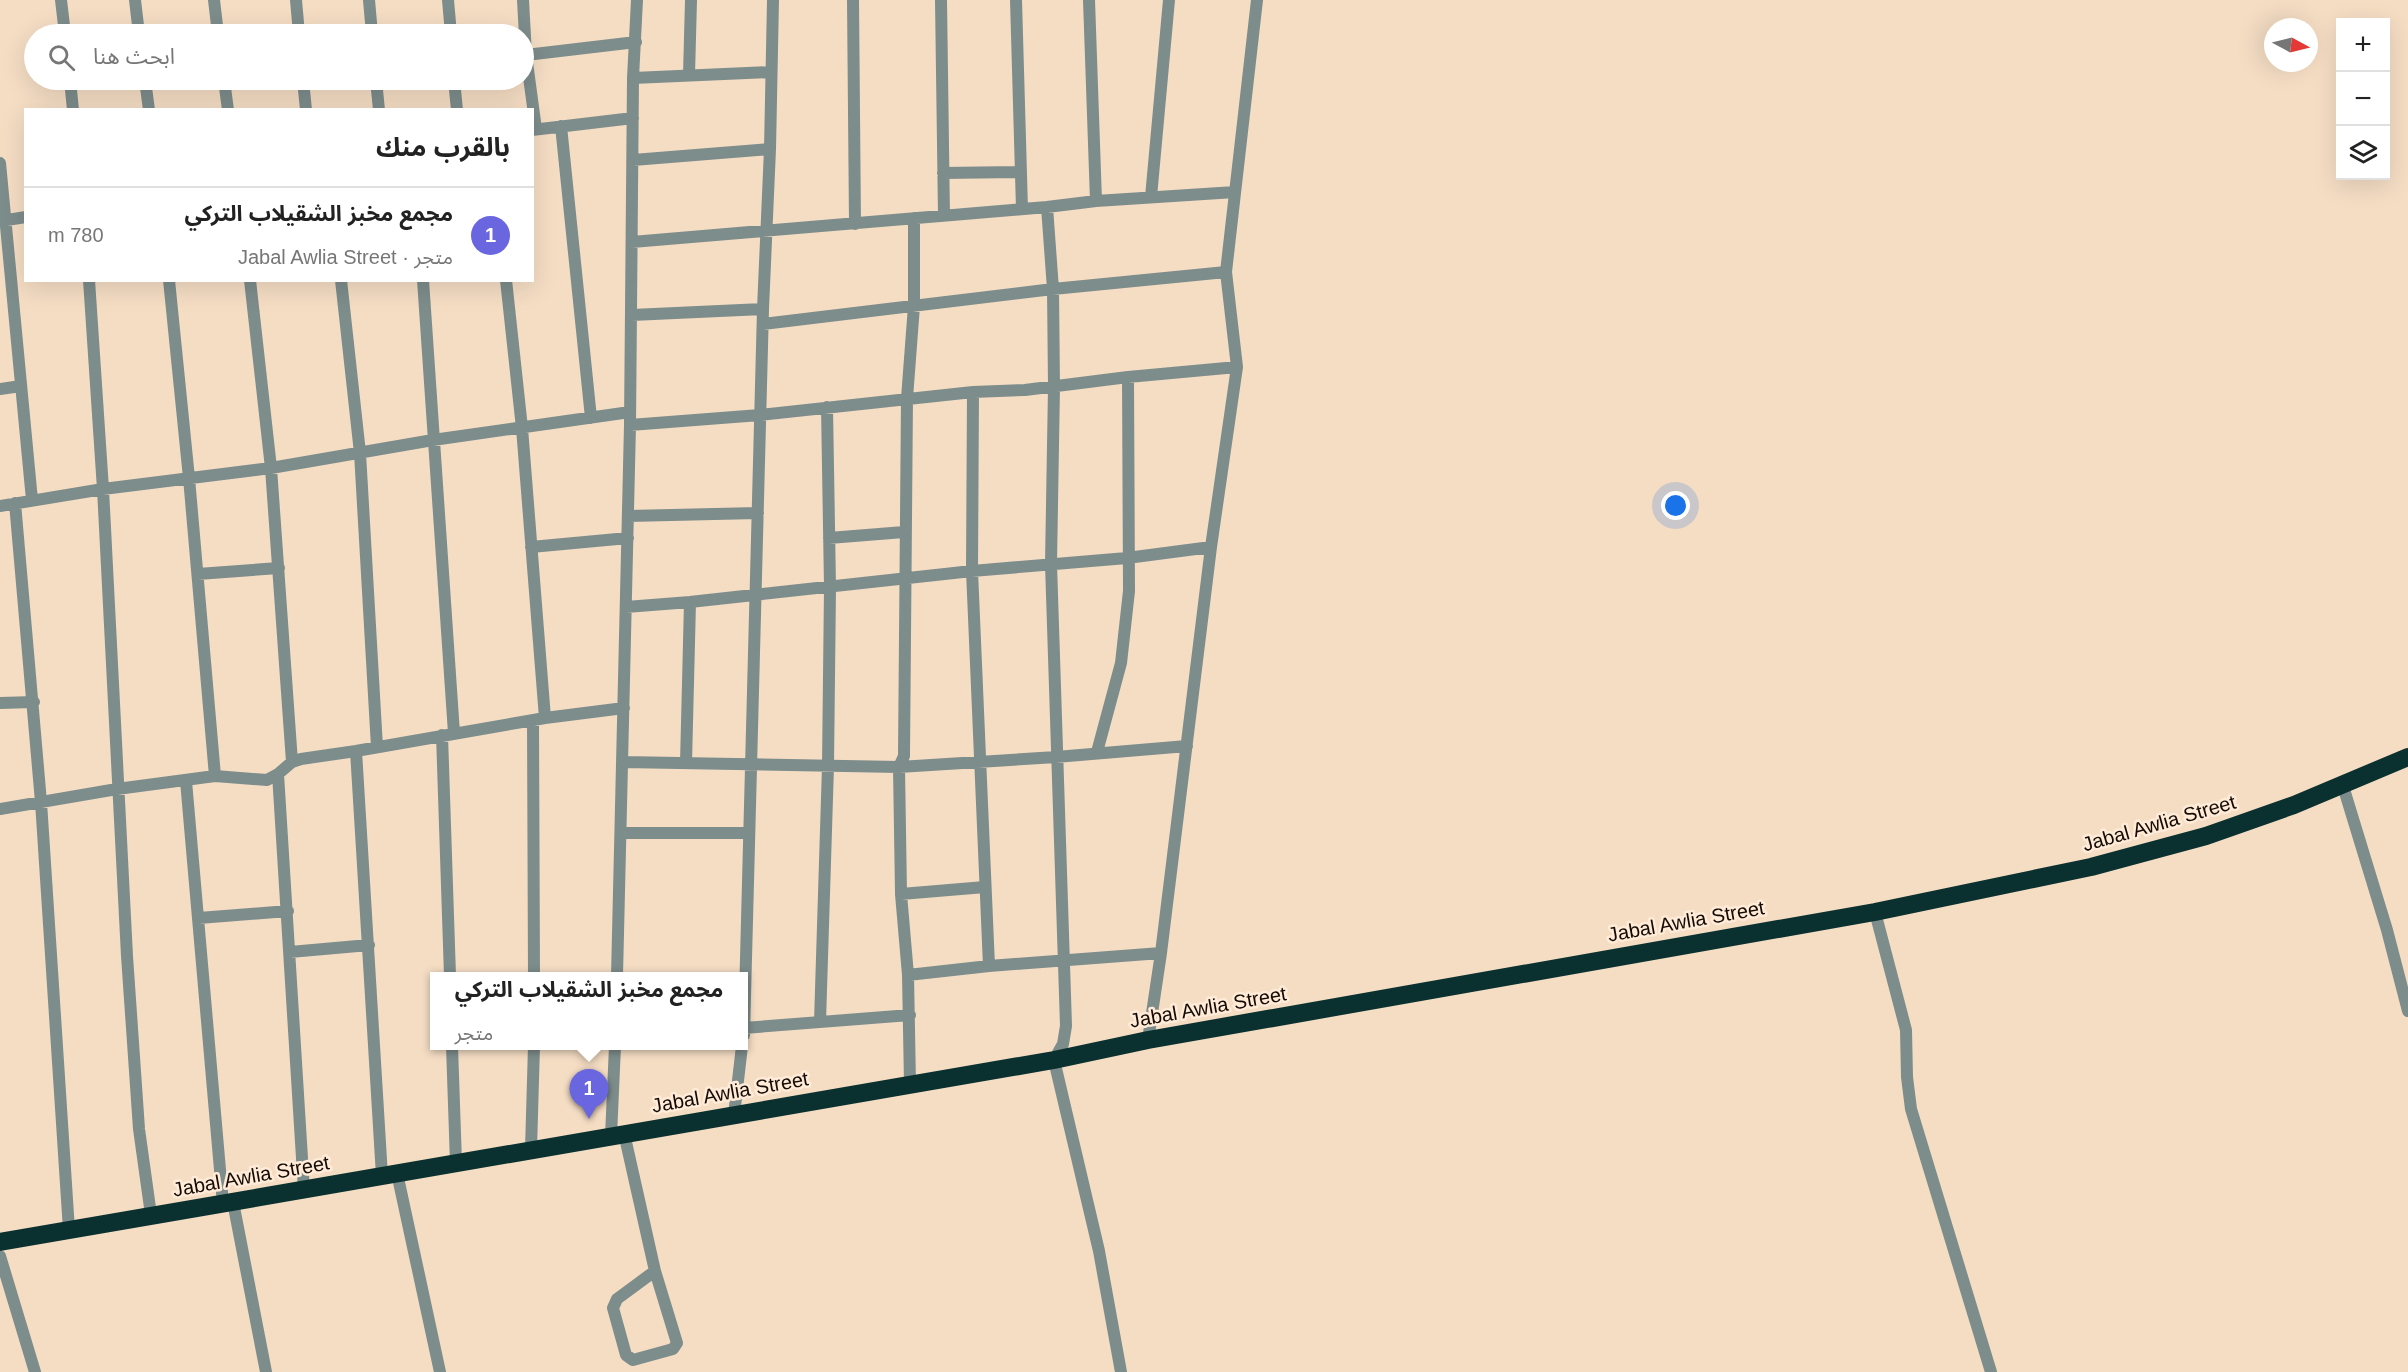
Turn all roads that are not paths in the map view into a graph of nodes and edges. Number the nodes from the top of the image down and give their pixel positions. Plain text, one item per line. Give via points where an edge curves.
1 (61, 0) edge
2 (135, 0) edge
3 (214, 0) edge
4 (296, 0) edge
5 (369, 0) edge
6 (448, 0) edge
7 (523, 0) edge
8 (637, 0) edge
9 (691, 0) edge
10 (773, 0) edge
11 (853, 0) edge
12 (941, 0) edge
13 (1016, 0) edge
14 (1089, 0) edge
15 (1168, 0) edge
16 (1257, 0) edge
17 (64, 24) edge
18 (138, 24) edge
19 (217, 24) edge
20 (298, 24) edge
21 (371, 24) edge
22 (450, 24) edge
23 (524, 24) edge
24 (636, 42) junction
25 (534, 54) edge
26 (771, 72) junction
27 (689, 75) junction
28 (633, 78) junction
29 (71, 90) edge
30 (146, 90) edge
31 (225, 90) edge
32 (304, 90) edge
33 (377, 90) edge
34 (455, 90) edge
35 (530, 90) edge
36 (73, 108) edge
37 (149, 108) edge
38 (228, 108) edge
39 (306, 108) edge
40 (379, 108) edge
41 (457, 108) edge
42 (532, 108) edge
43 (633, 117) junction
44 (561, 126) junction
45 (534, 130) edge
46 (770, 149) junction
47 (633, 160) junction
48 (0, 163) edge
49 (1020, 172) junction
50 (943, 173) junction
51 (1235, 192) junction
52 (1151, 197) junction
53 (1096, 201) junction
54 (1047, 207) junction
55 (1022, 209) junction
56 (944, 216) junction
57 (24, 217) edge
58 (914, 218) junction
59 (3, 220) edge
60 (855, 224) junction
61 (766, 231) junction
62 (632, 242) junction
63 (1227, 272) junction
64 (89, 282) edge
65 (169, 282) edge
66 (250, 282) edge
67 (342, 282) edge
68 (423, 282) edge
69 (506, 282) edge
70 (1053, 289) junction
71 (914, 306) junction
72 (763, 309) junction
73 (632, 315) junction
74 (763, 324) junction
75 (1237, 367) junction
76 (1128, 377) junction
77 (21, 386) junction
78 (1054, 387) junction
79 (0, 389) edge
80 (973, 392) junction
81 (907, 399) junction
82 (827, 407) junction
83 (630, 412) junction
84 (760, 415) junction
85 (591, 418) junction
86 (630, 425) junction
87 (522, 428) junction
88 (433, 440) junction
89 (360, 453) junction
90 (271, 468) junction
91 (189, 478) junction
92 (103, 489) junction
93 (32, 500) junction
94 (15, 503) junction
95 (0, 506) edge
96 (758, 513) junction
97 (628, 516) junction
98 (904, 532) junction
99 (628, 538) junction
100 (830, 538) junction
101 (531, 547) junction
102 (1211, 547) junction
103 (1127, 558) junction
104 (1051, 564) junction
105 (279, 568) junction
106 (972, 571) junction
107 (198, 574) junction
108 (904, 579) junction
109 (830, 587) junction
110 (756, 595) junction
111 (690, 602) junction
112 (626, 607) junction
113 (34, 702) junction
114 (0, 703) edge
115 (624, 708) junction
116 (539, 719) junction
117 (448, 734) junction
118 (1187, 746) junction
119 (376, 747) junction
120 (356, 751) junction
121 (1097, 752) junction
122 (1056, 757) junction
123 (2408, 757) edge
124 (292, 762) junction
125 (623, 762) junction
126 (979, 762) junction
127 (686, 763) junction
128 (751, 765) junction
129 (828, 766) junction
130 (898, 767) junction
131 (278, 774) junction
132 (215, 776) junction
133 (186, 781) junction
134 (2343, 786) junction
135 (117, 789) junction
136 (41, 802) junction
137 (0, 809) edge
138 (621, 833) junction
139 (749, 833) junction
140 (985, 887) junction
141 (901, 894) junction
142 (288, 911) junction
143 (1875, 912) junction
144 (199, 918) junction
145 (369, 945) junction
146 (290, 952) junction
147 (1161, 953) junction
148 (1063, 960) junction
149 (989, 966) junction
150 (450, 972) edge
151 (534, 972) edge
152 (617, 972) edge
153 (745, 972) edge
154 (908, 975) junction
155 (2408, 1011) edge
156 (910, 1015) junction
157 (820, 1022) junction
158 (748, 1030) edge
159 (1148, 1040) junction
160 (452, 1050) edge
161 (534, 1050) edge
162 (615, 1050) edge
163 (742, 1050) edge
164 (1054, 1060) junction
165 (910, 1084) junction
166 (734, 1115) junction
167 (617, 1134) junction
168 (531, 1149) junction
169 (456, 1163) junction
170 (389, 1174) junction
171 (304, 1190) junction
172 (228, 1203) junction
173 (151, 1215) junction
174 (69, 1230) junction
175 (0, 1242) edge
176 (0, 1256) edge
177 (655, 1271) junction
178 (35, 1372) edge
179 (266, 1372) edge
180 (440, 1372) edge
181 (1121, 1372) edge
182 (1991, 1372) edge

1 - 17 street
2 - 18 street
3 - 19 street
4 - 20 street
5 - 21 street
6 - 22 street
7 - 23 street
8 - 24 street
9 - 27 street
10 - 26 street
11 - 60 street
12 - 50 street
13 - 49 street
14 - 53 street
15 - 52 street
16 - 51 street
24 - 25 street
24 - 28 street
26 - 27 street
26 - 46 street
27 - 28 street
28 - 43 street
29 - 36 street
30 - 37 street
31 - 38 street
32 - 39 street
33 - 40 street
34 - 41 street
35 - 42 street
43 - 44 street
43 - 47 street
44 - 45 street
44 - 85 street
46 - 47 street
46 - 61 street
47 - 62 street
48 - 59 street
49 - 50 street
49 - 55 street
50 - 56 street
51 - 52 street
51 - 63 street
52 - 53 street
53 - 54 street
54 - 55 street
54 - 70 street
55 - 56 street
56 - 58 street
57 - 59 street
58 - 60 street
58 - 71 street
59 - 77 street
60 - 61 street
61 - 62 street
61 - 72 street
62 - 73 street
63 - 70 street
63 - 75 street
64 - 92 street
65 - 91 street
66 - 90 street
67 - 89 street
68 - 88 street
69 - 87 street
70 - 71 street
70 - 78 street
71 - 74 street
71 - 81 street
72 - 73 street
72 - 74 street
73 - 83 street
74 - 84 street
75 - 76 street
75 - 102 street
76 - 78 street
76 - 103 street
77 - 79 street
77 - 93 street
78 - 80 street
78 - 104 street
80 - 81 street
80 - 106 street
81 - 82 street
81 - 98 street
82 - 84 street
82 - 100 street
83 - 85 street
83 - 86 street
84 - 86 street
84 - 96 street
85 - 87 street
86 - 97 street
87 - 88 street
87 - 101 street
88 - 89 street
88 - 117 street
89 - 90 street
89 - 119 street
90 - 91 street
90 - 105 street
91 - 92 street
91 - 107 street
92 - 93 street
92 - 135 street
93 - 94 street
94 - 95 street
94 - 113 street
96 - 97 street
96 - 110 street
97 - 99 street
98 - 100 street
98 - 108 street
99 - 101 street
99 - 112 street
100 - 109 street
101 - 116 street
102 - 103 street
102 - 118 street
103 - 104 street
103 - 121 street via 1129,591 1121,663
104 - 106 street
104 - 122 street
105 - 107 street
105 - 124 street
106 - 108 street
106 - 126 street
107 - 132 street
108 - 109 street
108 - 130 street via 904,756
109 - 110 street
109 - 129 street
110 - 111 street
110 - 128 street
111 - 112 street
111 - 127 street
112 - 115 street
113 - 114 street
113 - 136 street
115 - 116 street
115 - 125 street
116 - 117 street
116 - 151 street
117 - 119 street
117 - 150 street
118 - 121 street
118 - 147 street
119 - 120 street
120 - 124 street
120 - 145 street
121 - 122 street
122 - 126 street
122 - 148 street
123 - 134 highway, Jabal Awlia Street
124 - 131 street
125 - 127 street
125 - 138 street
126 - 130 street
126 - 140 street
127 - 128 street
128 - 129 street
128 - 139 street
129 - 130 street
129 - 157 street
130 - 141 street
131 - 132 street via 262,780
131 - 142 street
132 - 133 street
133 - 135 street
133 - 144 street
134 - 143 highway, Jabal Awlia Street via 2149,853
134 - 155 street
135 - 136 street
135 - 173 street via 139,1129
136 - 137 street
136 - 174 street
138 - 139 street
138 - 152 street
139 - 153 street
140 - 141 street
140 - 149 street
141 - 154 street
142 - 144 street
142 - 146 street
143 - 159 highway, Jabal Awlia Street
143 - 182 street via 1906,1030 1911,1109
144 - 172 street
145 - 146 street
145 - 170 street
146 - 171 street
147 - 148 street
147 - 159 street
148 - 149 street
148 - 164 street via 1065,1026 1063,1044
149 - 154 street
154 - 156 street
156 - 157 street
156 - 165 street
157 - 158 street
159 - 164 highway, Jabal Awlia Street
160 - 169 street
161 - 168 street
162 - 167 street
163 - 166 street
164 - 165 highway, Jabal Awlia Street
164 - 181 street via 1099,1251
165 - 166 highway, Jabal Awlia Street
166 - 167 highway, Jabal Awlia Street
167 - 168 highway, Jabal Awlia Street
167 - 177 street
168 - 169 highway, Jabal Awlia Street
169 - 170 highway, Jabal Awlia Street
170 - 171 highway, Jabal Awlia Street
170 - 180 street
171 - 172 highway, Jabal Awlia Street
172 - 173 highway, Jabal Awlia Street
172 - 179 street
173 - 174 highway, Jabal Awlia Street
174 - 175 highway, Jabal Awlia Street
176 - 178 street
177 - 177 street via 677,1343 673,1349 633,1360 626,1355 613,1308 617,1299

